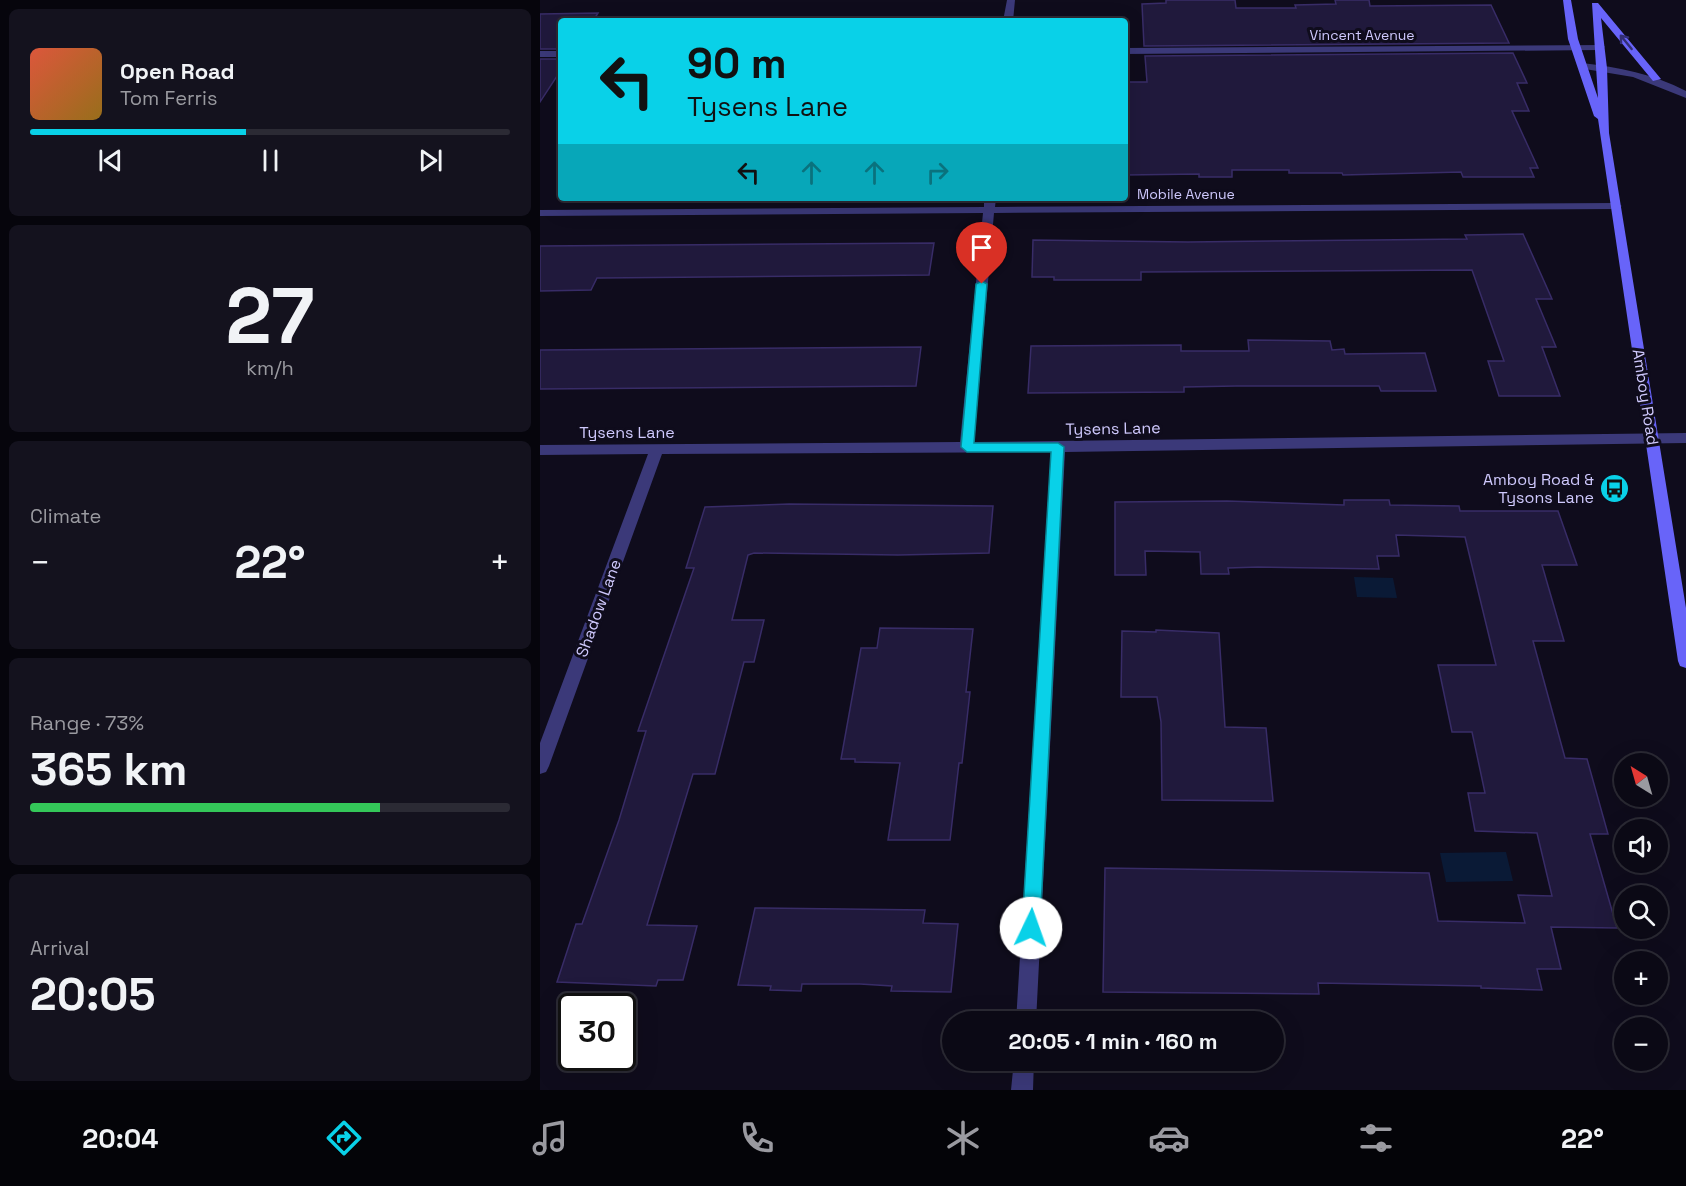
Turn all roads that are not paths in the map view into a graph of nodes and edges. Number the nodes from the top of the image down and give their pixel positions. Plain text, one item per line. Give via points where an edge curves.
1 (1011, 0) edge
2 (1567, 0) edge
3 (1593, 3) edge
4 (1008, 18) edge
5 (1576, 47) junction
6 (1600, 47) junction
7 (1128, 51) edge
8 (540, 54) edge
9 (558, 54) edge
10 (1582, 66) junction
11 (1602, 68) junction
12 (1656, 79) junction
13 (1674, 87) junction
14 (1686, 87) edge
15 (1686, 95) edge
16 (1604, 133) junction
17 (989, 204) edge
18 (1616, 206) junction
19 (540, 213) edge
20 (1653, 438) junction
21 (1686, 438) edge
22 (967, 447) junction
23 (1058, 447) junction
24 (540, 450) edge
25 (657, 450) junction
26 (1686, 661) edge
27 (540, 766) edge
28 (1027, 1011) edge
29 (1023, 1071) edge
30 (1022, 1090) edge

1 - 4 street
2 - 5 main road, Amboy Road
3 - 6 main road, Amboy Road
12 -> 3 main road
5 - 6 street, Vincent Avenue
5 - 7 street, Vincent Avenue
5 - 10 main road, Amboy Road
6 - 11 main road, Amboy Road
8 - 9 street
10 - 11 street
10 - 16 main road, Amboy Road
11 - 12 street
11 - 16 main road, Amboy Road
12 - 13 street
13 - 14 street
13 - 15 street
16 - 18 main road, Amboy Road
17 - 18 street, Mobile Avenue
17 - 19 street, Mobile Avenue
17 - 22 street
18 - 20 main road, Amboy Road
20 - 21 street, Tysens Lane
20 - 23 street, Tysens Lane
20 - 26 main road, Amboy Road
22 - 23 street, Tysens Lane
22 - 25 street, Tysens Lane
23 - 28 street
24 - 25 street, Tysens Lane
25 - 27 street, Shadow Lane
29 - 30 street

